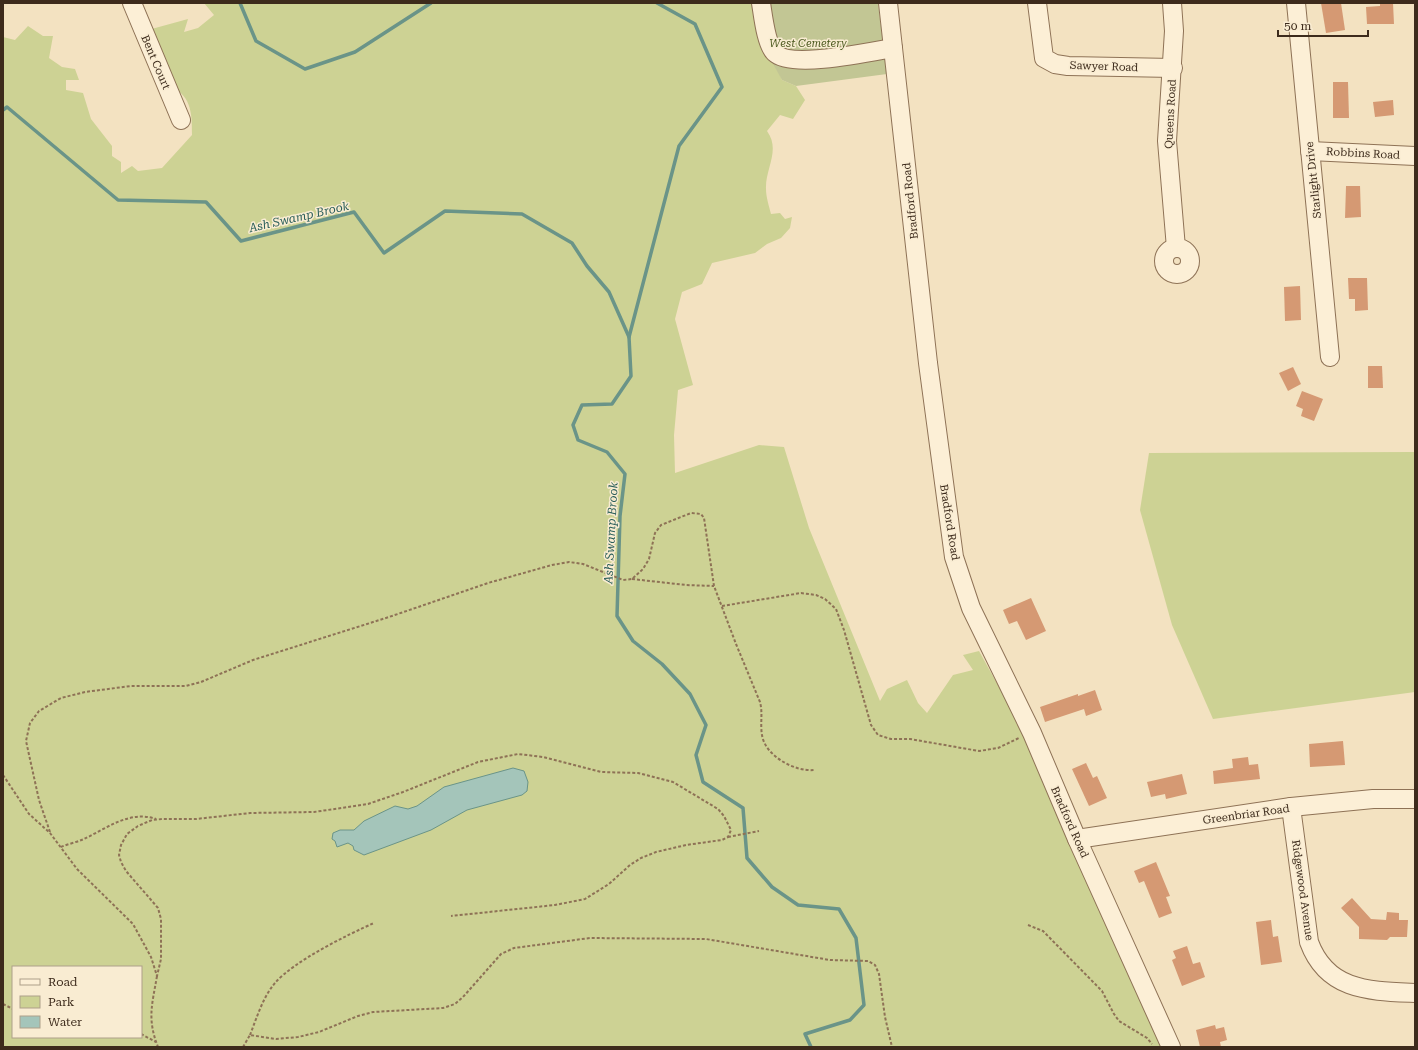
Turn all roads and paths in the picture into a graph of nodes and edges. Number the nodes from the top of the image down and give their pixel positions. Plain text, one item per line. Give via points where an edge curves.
1 (132, 3) edge
2 (761, 3) edge
3 (888, 3) edge
4 (1038, 3) edge
5 (1172, 3) edge
6 (1296, 3) edge
7 (893, 48) junction
8 (1173, 68) junction
9 (181, 120) dead end
10 (1310, 151) junction
11 (1415, 156) edge
12 (1176, 248) dead end
13 (1330, 357) dead end
14 (632, 579) junction
15 (714, 586) junction
16 (722, 606) junction
17 (1032, 732) junction
18 (814, 770) dead end
19 (3, 776) edge
20 (1415, 799) edge
21 (1291, 807) junction
22 (159, 819) junction
23 (760, 830) dead end
24 (50, 833) junction
25 (728, 837) junction
26 (1077, 839) junction
27 (60, 847) junction
28 (451, 916) dead end
29 (374, 923) dead end
30 (1028, 925) dead end
31 (157, 976) junction
32 (1415, 993) edge
33 (3, 1004) edge
34 (12, 1008) edge
35 (142, 1035) edge
36 (250, 1035) junction
37 (156, 1042) junction
38 (158, 1047) edge
39 (243, 1047) edge
40 (892, 1047) edge
41 (1154, 1047) edge
42 (1171, 1047) edge

1 - 9 street, Bent Court
2 - 7 street via 767,36 774,53 785,60 813,60
3 - 7 street, Bradford Road
4 - 8 street, Sawyer Road via 1044,58 1056,64
5 - 8 street, Queens Road
6 - 10 street, Starlight Drive
7 - 17 street, Bradford Road via 928,363 954,556 971,608
8 - 12 street, Queens Road via 1167,141
10 - 11 street, Robbins Road
10 - 13 street, Starlight Drive
14 - 15 path
14 - 15 path via 649,559 654,533 661,525 696,512 704,518
14 - 24 path via 623,580 583,564 569,562 552,565 488,583 253,660 201,682 186,686 131,686 60,698 39,711 30,723 26,741
15 - 16 path
16 - 17 path via 801,593 826,599 836,608 871,725 878,735 891,739 910,739 979,750 998,748
16 - 18 path via 760,702 765,745 792,766 807,771
17 - 26 street, Bradford Road
19 - 24 path via 29,814
20 - 21 street, Greenbriar Road via 1373,799
21 - 26 street, Greenbriar Road
21 - 32 street, Ridgewood Avenue via 1309,942 1314,957 1333,977 1345,983 1377,990
22 - 25 path via 314,812 355,806 388,798 478,762 518,754 542,757 601,772 638,773 673,782 718,809 729,824 731,830
22 - 27 path via 146,815 124,819
22 - 31 path via 138,826 127,834 119,854 126,871 158,908 162,918 161,959
23 - 25 path
24 - 27 path
25 - 28 path via 686,844 642,858 586,899 555,905
26 - 42 street, Bradford Road
27 - 31 path via 77,868 133,924 151,957
29 - 36 path via 287,971 267,994
30 - 41 path via 1043,931 1102,991 1119,1021 1147,1038
31 - 37 path via 150,1015
33 - 34 path
35 - 37 path
36 - 39 path
36 - 40 path via 276,1039 298,1037 373,1012 443,1008 463,997 501,954 514,948 590,938 706,939 830,960 868,961 875,965 879,974
37 - 38 path

